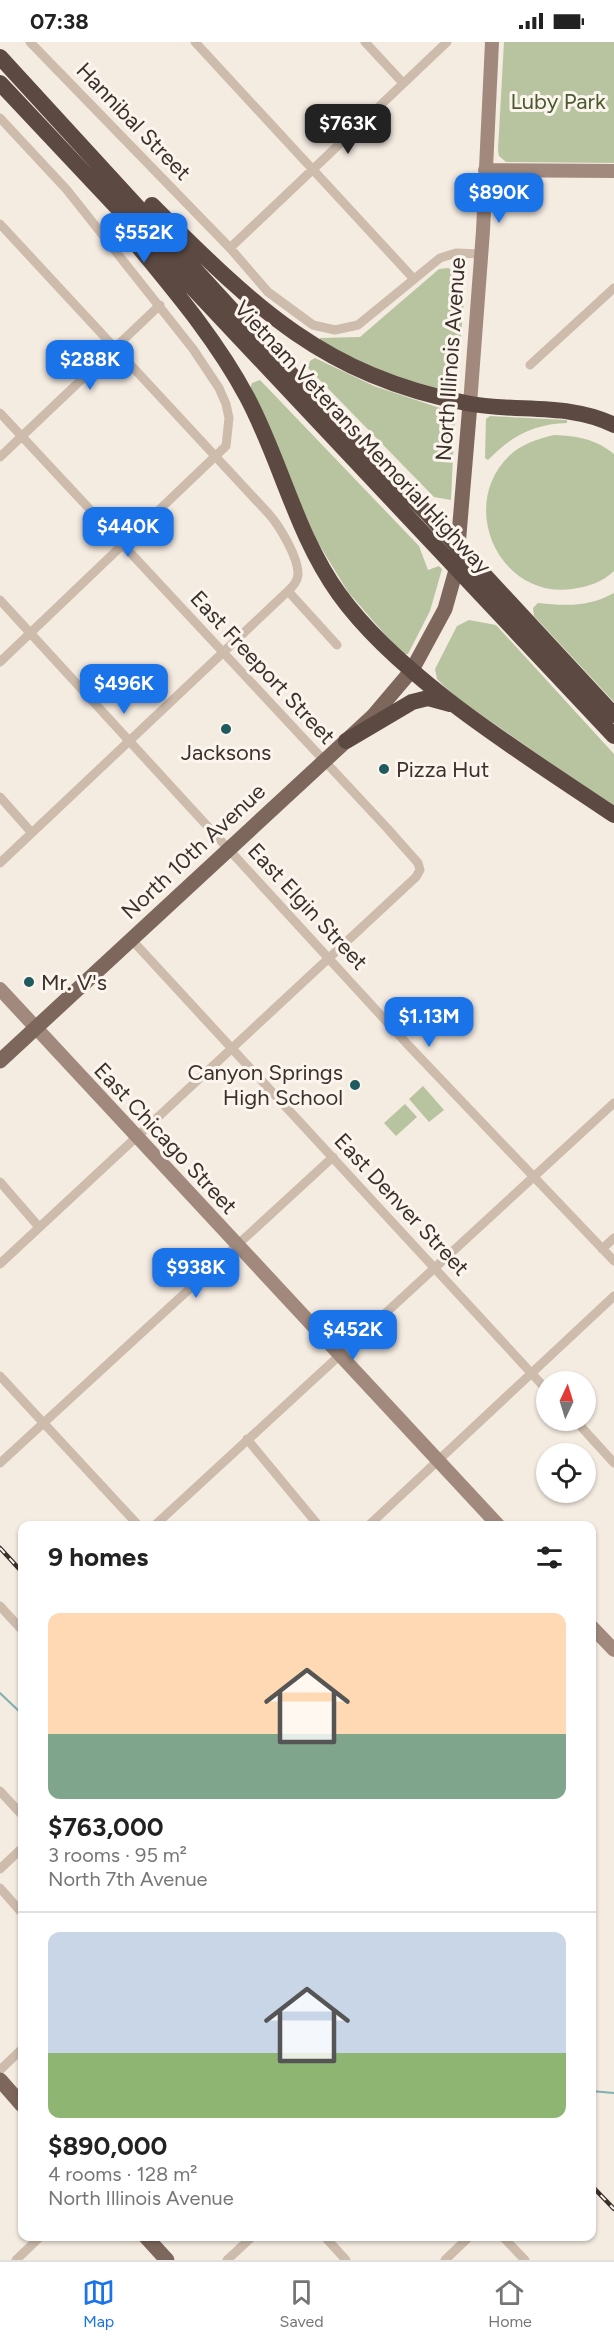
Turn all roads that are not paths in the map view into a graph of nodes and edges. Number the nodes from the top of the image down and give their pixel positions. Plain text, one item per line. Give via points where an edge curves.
1 (30, 42) edge
2 (195, 42) edge
3 (365, 42) edge
4 (447, 42) edge
5 (492, 42) edge
6 (0, 57) edge
7 (0, 83) edge
8 (403, 83) junction
9 (0, 118) edge
10 (80, 169) junction
11 (313, 169) junction
12 (485, 170) junction
13 (106, 171) junction
14 (614, 171) edge
15 (0, 224) edge
16 (230, 248) junction
17 (481, 254) junction
18 (413, 278) junction
19 (614, 288) edge
20 (160, 305) junction
21 (115, 350) junction
22 (530, 364) dead end
23 (470, 404) junction
24 (0, 413) edge
25 (614, 425) edge
26 (21, 436) junction
27 (0, 457) edge
28 (216, 457) junction
29 (123, 544) junction
30 (288, 591) junction
31 (0, 600) edge
32 (31, 633) junction
33 (337, 645) dead end
34 (223, 652) junction
35 (0, 662) edge
36 (412, 670) junction
37 (465, 711) junction
38 (614, 715) edge
39 (614, 736) edge
40 (129, 740) junction
41 (346, 741) junction
42 (324, 761) junction
43 (0, 797) edge
44 (614, 815) edge
45 (32, 833) junction
46 (229, 849) junction
47 (0, 863) edge
48 (131, 939) junction
49 (329, 958) junction
50 (0, 989) edge
51 (36, 1028) junction
52 (232, 1047) junction
53 (0, 1060) edge
54 (614, 1104) edge
55 (136, 1138) junction
56 (333, 1157) junction
57 (534, 1177) junction
58 (0, 1182) edge
59 (39, 1227) junction
60 (614, 1238) edge
61 (237, 1244) junction
62 (602, 1249) junction
63 (614, 1261) edge
64 (0, 1264) edge
65 (434, 1268) junction
66 (614, 1296) edge
67 (340, 1354) junction
68 (531, 1374) junction
69 (0, 1376) edge
70 (536, 1379) edge
71 (43, 1423) junction
72 (585, 1431) edge
73 (247, 1440) junction
74 (438, 1460) junction
75 (0, 1463) edge
76 (614, 1463) edge
77 (135, 1521) edge
78 (159, 1521) edge
79 (315, 1521) edge
80 (373, 1521) edge
81 (494, 1521) edge
82 (0, 1606) edge
83 (18, 1626) edge
84 (596, 1631) edge
85 (614, 1650) edge
86 (0, 1791) edge
87 (18, 1811) edge
88 (18, 1852) edge
89 (0, 1869) edge
90 (0, 1888) edge
91 (18, 1908) edge
92 (18, 2053) edge
93 (0, 2070) edge
94 (0, 2080) edge
95 (18, 2100) edge
96 (36, 2241) edge
97 (150, 2241) edge
98 (248, 2241) edge
99 (329, 2241) edge
100 (465, 2241) edge
101 (507, 2241) edge
102 (16, 2260) edge
103 (167, 2260) edge
104 (227, 2260) edge
105 (346, 2260) edge
106 (445, 2260) edge
107 (525, 2260) edge

1 - 16 street, Hannibal Street
2 - 11 street
3 - 8 street
4 - 8 street
5 - 12 street, North Illinois Avenue
6 - 13 highway, Vietnam Veterans Memorial Highway
7 - 10 highway
8 - 11 street
9 - 20 street via 67,190
10 - 36 highway via 225,359 247,397 323,571 367,628
10 - 39 highway, Vietnam Veterans Memorial Highway
11 - 16 street
11 - 18 street
12 - 14 street
12 - 17 street, North Illinois Avenue
13 - 23 highway via 144,197 254,304 313,346 373,376
13 - 38 highway, Vietnam Veterans Memorial Highway via 310,395 426,512
15 - 21 street
16 - 18 street, Hannibal Street via 268,292 313,325 335,330 358,325
17 - 18 street via 456,253 440,258
17 - 23 street, North Illinois Avenue
19 - 22 street
20 - 21 street
20 - 28 street via 219,388 229,418 226,446
21 - 26 street
21 - 28 street
23 - 25 highway via 588,414
23 - 36 main road, North Illinois Avenue via 456,570 438,625
24 - 26 street, East Freeport Street
26 - 27 street
26 - 29 street, East Freeport Street
28 - 29 street
28 - 30 street via 280,529 298,572
29 - 32 street
29 - 34 street, East Freeport Street
30 - 33 street
30 - 34 street
31 - 32 street, East Elgin Street
32 - 35 street
32 - 40 street, East Elgin Street
34 - 40 street
34 - 42 street, East Freeport Street
36 - 37 highway
36 - 41 main road, North 10th Avenue via 386,704
37 - 41 highway via 435,699 420,699
37 - 44 highway
40 - 45 street
40 - 46 street, East Elgin Street
41 - 42 main road, North 10th Avenue
42 - 46 main road, North 10th Avenue
42 - 49 street, East Freeport Street via 418,863 420,870
43 - 45 street
45 - 47 street
46 - 48 main road, North 10th Avenue
46 - 49 street, East Elgin Street
48 - 51 main road, North 10th Avenue
48 - 52 street, East Denver Street
49 - 52 street
49 - 57 street, East Elgin Street
50 - 51 street, East Chicago Street
51 - 53 main road, North 10th Avenue
51 - 55 street, East Chicago Street
52 - 55 street
52 - 56 street, East Denver Street
54 - 57 street
55 - 59 street
55 - 61 street, East Chicago Street
56 - 61 street
56 - 65 street, East Denver Street
57 - 62 street, East Elgin Street
57 - 65 street
58 - 59 street
59 - 64 street
60 - 62 street
61 - 67 street, East Chicago Street
61 - 71 street
62 - 63 street, East Elgin Street
65 - 67 street
65 - 68 street, East Denver Street
66 - 68 street
67 - 73 street
67 - 74 street, East Chicago Street
68 - 70 street, East Denver Street
68 - 74 street
69 - 71 street
71 - 75 street
71 - 77 street
72 - 76 street
73 - 78 street
73 - 79 street
74 - 80 street
74 - 81 street, East Chicago Street
82 - 83 street
84 - 85 street
86 - 87 street
88 - 89 street
90 - 91 street
92 - 93 street
94 - 95 main road
96 - 102 street
97 - 103 main road
98 - 104 street
99 - 105 street
100 - 106 street
101 - 107 street

